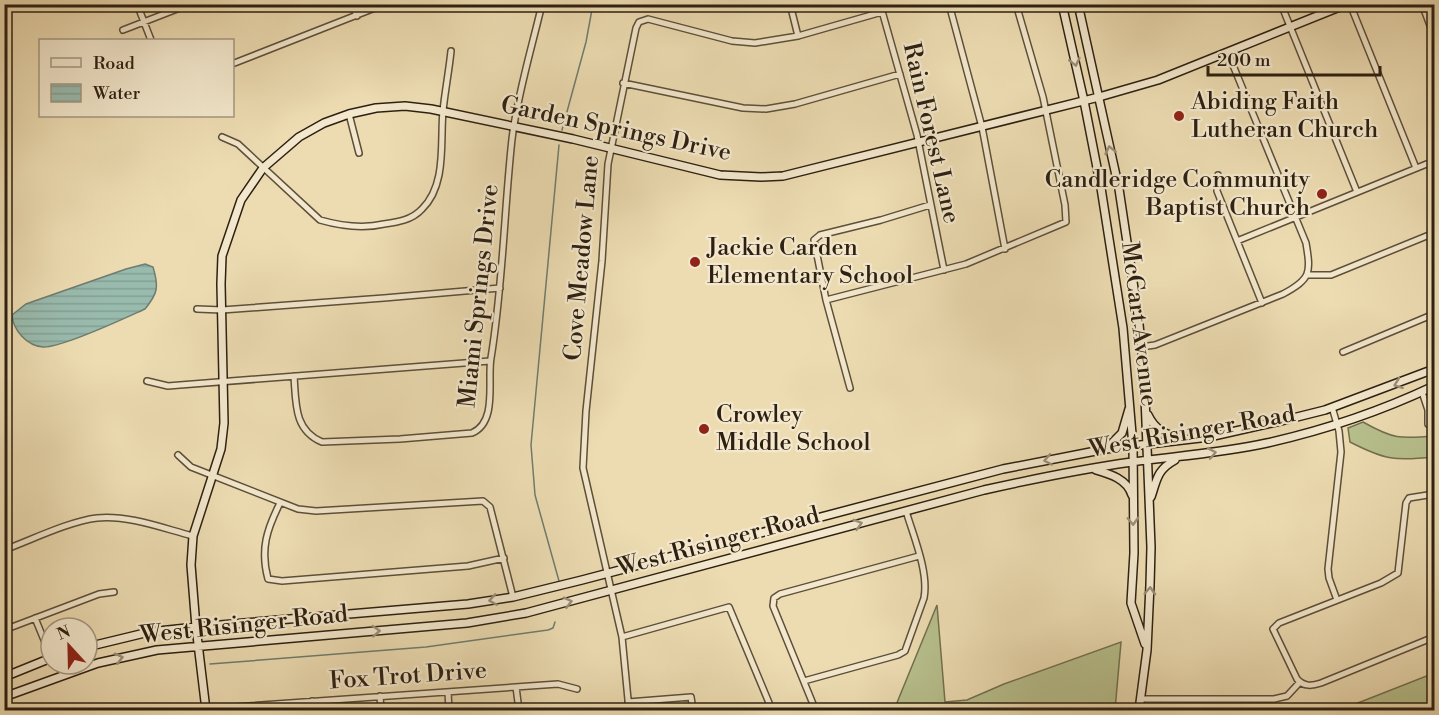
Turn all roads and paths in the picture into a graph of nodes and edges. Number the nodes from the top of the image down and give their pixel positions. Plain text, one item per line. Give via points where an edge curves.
1 (137, 4) edge
2 (189, 4) edge
3 (352, 4) edge
4 (385, 4) edge
5 (542, 4) edge
6 (790, 4) edge
7 (880, 4) edge
8 (949, 4) edge
9 (1016, 4) edge
10 (1062, 4) edge
11 (1078, 4) edge
12 (1281, 4) edge
13 (1349, 4) edge
14 (1422, 4) edge
15 (882, 12) junction
16 (357, 16) junction
17 (144, 22) junction
18 (1290, 28) junction
19 (123, 30) dead end
20 (798, 36) junction
21 (1434, 36) edge
22 (151, 39) edge
23 (451, 51) dead end
24 (1228, 53) junction
25 (234, 63) edge
26 (900, 74) junction
27 (623, 82) junction
28 (1099, 97) junction
29 (1084, 101) junction
30 (1046, 110) junction
31 (443, 112) junction
32 (349, 114) junction
33 (514, 126) junction
34 (982, 126) junction
35 (222, 137) dead end
36 (918, 142) junction
37 (610, 148) junction
38 (359, 153) dead end
39 (1434, 161) edge
40 (263, 168) junction
41 (1416, 168) junction
42 (1218, 175) dead end
43 (1357, 192) junction
44 (930, 205) junction
45 (1296, 217) junction
46 (1434, 233) edge
47 (1237, 241) junction
48 (1005, 249) junction
49 (944, 270) junction
50 (1308, 275) junction
51 (500, 288) junction
52 (826, 300) junction
53 (1262, 303) junction
54 (197, 309) dead end
55 (222, 310) junction
56 (1434, 314) edge
57 (1141, 347) junction
58 (1343, 352) dead end
59 (490, 361) junction
60 (1434, 369) edge
61 (294, 376) junction
62 (147, 381) dead end
63 (223, 381) junction
64 (1434, 386) edge
65 (850, 388) dead end
66 (1422, 392) junction
67 (1131, 404) junction
68 (1332, 407) junction
69 (1146, 410) junction
70 (1337, 424) junction
71 (1428, 424) dead end
72 (1190, 439) junction
73 (1147, 444) junction
74 (1133, 446) junction
75 (1106, 449) junction
76 (178, 455) dead end
77 (1179, 458) junction
78 (1148, 461) junction
79 (1133, 462) junction
80 (1094, 469) junction
81 (212, 474) junction
82 (1434, 494) edge
83 (902, 496) junction
84 (1132, 497) junction
85 (280, 503) junction
86 (1149, 505) junction
87 (906, 511) junction
88 (193, 536) junction
89 (4, 550) edge
90 (919, 556) junction
91 (504, 558) junction
92 (608, 573) junction
93 (611, 591) junction
94 (114, 592) dead end
95 (513, 597) junction
96 (1337, 600) junction
97 (35, 618) junction
98 (196, 627) junction
99 (39, 628) edge
100 (4, 630) edge
101 (622, 636) junction
102 (1434, 637) edge
103 (99, 644) edge
104 (198, 645) junction
105 (1147, 650) junction
106 (39, 663) edge
107 (4, 677) edge
108 (804, 681) junction
109 (1300, 682) junction
110 (516, 687) junction
111 (577, 689) dead end
112 (448, 692) junction
113 (380, 696) junction
114 (4, 697) edge
115 (1140, 699) junction
116 (312, 701) junction
117 (628, 702) junction
118 (813, 704) dead end
119 (206, 710) edge
120 (313, 711) edge
121 (381, 711) edge
122 (449, 711) edge
123 (519, 711) edge
124 (629, 711) edge
125 (693, 711) edge
126 (772, 711) edge
127 (1138, 711) edge

1 - 17 street
2 - 17 street
3 - 16 street
4 - 16 street
5 - 33 street, Miami Springs Drive
6 - 20 street
7 - 15 street, Rain Forest Lane
8 - 34 street
9 - 30 street
10 -> 29 main road, McCart Avenue
11 - 28 main road, McCart Avenue
12 - 18 street
13 - 18 main road, Garden Springs Drive
13 - 41 street
14 - 21 street
15 - 20 street, Cove Meadow Lane
15 - 26 street, Rain Forest Lane
16 - 25 street
17 - 19 street
17 - 22 street
18 - 24 main road, Garden Springs Drive
18 - 43 street
20 - 27 street, Cove Meadow Lane via 755,43 732,41 642,20 636,28
23 - 31 street
24 - 28 main road, Garden Springs Drive
24 - 45 street
26 - 27 street via 766,109 743,108
26 - 36 street, Rain Forest Lane
27 - 37 street, Cove Meadow Lane
28 - 29 main road, Garden Springs Drive
57 -> 28 main road, McCart Avenue via 1119,189
29 - 30 main road, Garden Springs Drive
29 - 67 main road, McCart Avenue via 1117,280
30 - 34 main road, Garden Springs Drive
30 - 48 street via 1066,222
31 - 32 main road, Garden Springs Drive via 405,106
31 - 33 main road, Garden Springs Drive
31 - 40 street via 439,176 433,194 423,209 406,220 356,227 320,220
32 - 38 street
32 - 40 main road, Garden Springs Drive via 299,137
33 - 37 main road, Garden Springs Drive
33 - 51 street, Miami Springs Drive
34 - 36 main road, Garden Springs Drive
34 - 48 street
35 - 40 street via 238,144
36 - 37 main road, Garden Springs Drive via 798,173 760,177 720,175
36 - 44 street, Rain Forest Lane
37 - 92 street, Cove Meadow Lane via 583,455
39 - 41 street
40 - 55 main road, Garden Springs Drive via 241,200 222,256
41 - 43 street
42 - 47 street via 1217,191
43 - 45 street
44 - 49 street, Rain Forest Lane
44 - 52 street via 816,237 814,244
45 - 47 street
45 - 50 street via 1306,243
46 - 50 street via 1331,275
47 - 53 street
48 - 49 street
49 - 52 street
50 - 53 street via 1300,285
51 - 55 street
51 - 59 street, Miami Springs Drive
52 - 65 street
53 - 57 street
54 - 55 street
55 - 63 main road, Garden Springs Drive
56 - 58 street
57 - 69 main road, McCart Avenue
59 - 61 street
59 - 61 street, Miami Springs Drive via 490,396 480,430 400,439 322,442 310,437 298,416
60 -> 68 main road, West Risinger Road
61 - 63 street
62 - 63 street via 168,386
63 - 81 main road, Garden Springs Drive via 221,449
64 - 66 main road, West Risinger Road
66 - 70 main road, West Risinger Road
66 - 71 street
67 - 74 main road, McCart Avenue
67 - 75 main road via 1122,432
68 - 70 street
68 - 72 main road, West Risinger Road
69 - 72 main road via 1164,434
69 - 73 main road, McCart Avenue
77 -> 70 main road, West Risinger Road via 1267,443
70 - 96 street via 1341,452 1328,569
72 - 73 main road, West Risinger Road
73 - 74 main road, West Risinger Road
73 - 78 main road, McCart Avenue
74 - 75 main road, West Risinger Road
74 - 79 main road, McCart Avenue
75 -> 83 main road, West Risinger Road via 1003,469
76 - 81 street via 191,467
77 - 78 main road, West Risinger Road
77 - 86 main road via 1158,474
78 - 79 main road, West Risinger Road
78 - 86 main road, McCart Avenue
79 - 80 main road, West Risinger Road
79 - 84 main road, McCart Avenue
80 - 84 main road via 1122,481
80 - 87 main road, West Risinger Road via 984,490
81 - 85 street
81 - 88 main road, Garden Springs Drive
82 - 96 street via 1409,498 1406,503 1398,573
83 - 87 main road
83 - 92 main road, West Risinger Road
84 -> 105 main road, McCart Avenue via 1131,603
85 - 91 street via 316,511 483,501 490,507
85 - 91 street via 264,542 268,579 456,567
105 -> 86 main road, McCart Avenue
87 - 90 street
93 -> 87 main road, West Risinger Road
88 - 89 street via 138,521 96,518
88 - 98 main road, Garden Springs Drive via 191,578
90 - 108 street via 925,594 905,651
90 - 108 street via 774,598 773,606
91 - 95 street
92 - 93 street, Cove Meadow Lane
92 - 95 main road, West Risinger Road
93 - 101 street, Cove Meadow Lane
104 -> 93 main road, West Risinger Road via 467,623 526,613
94 - 97 street
95 -> 98 main road, West Risinger Road
96 - 109 street via 1273,629
97 - 99 street
97 - 100 street
98 - 103 main road, West Risinger Road via 149,632
98 - 104 main road, Garden Springs Drive
101 - 117 street, Cove Meadow Lane
101 - 126 street via 729,607
102 - 109 street via 1314,685
114 -> 104 main road, West Risinger Road via 98,663
104 - 119 main road, Garden Springs Drive
105 - 115 main road, McCart Avenue
106 - 107 main road
108 - 118 street
109 - 115 street via 1287,696 1274,699
110 - 111 street, Fox Trot Drive via 558,684
110 - 112 street, Fox Trot Drive
110 - 123 street
112 - 113 street, Fox Trot Drive
112 - 122 street
113 - 116 street, Fox Trot Drive
113 - 121 street
115 - 127 main road, McCart Avenue
116 - 119 street, Fox Trot Drive
116 - 120 street
117 - 124 street, Cove Meadow Lane
117 - 125 street via 691,697

